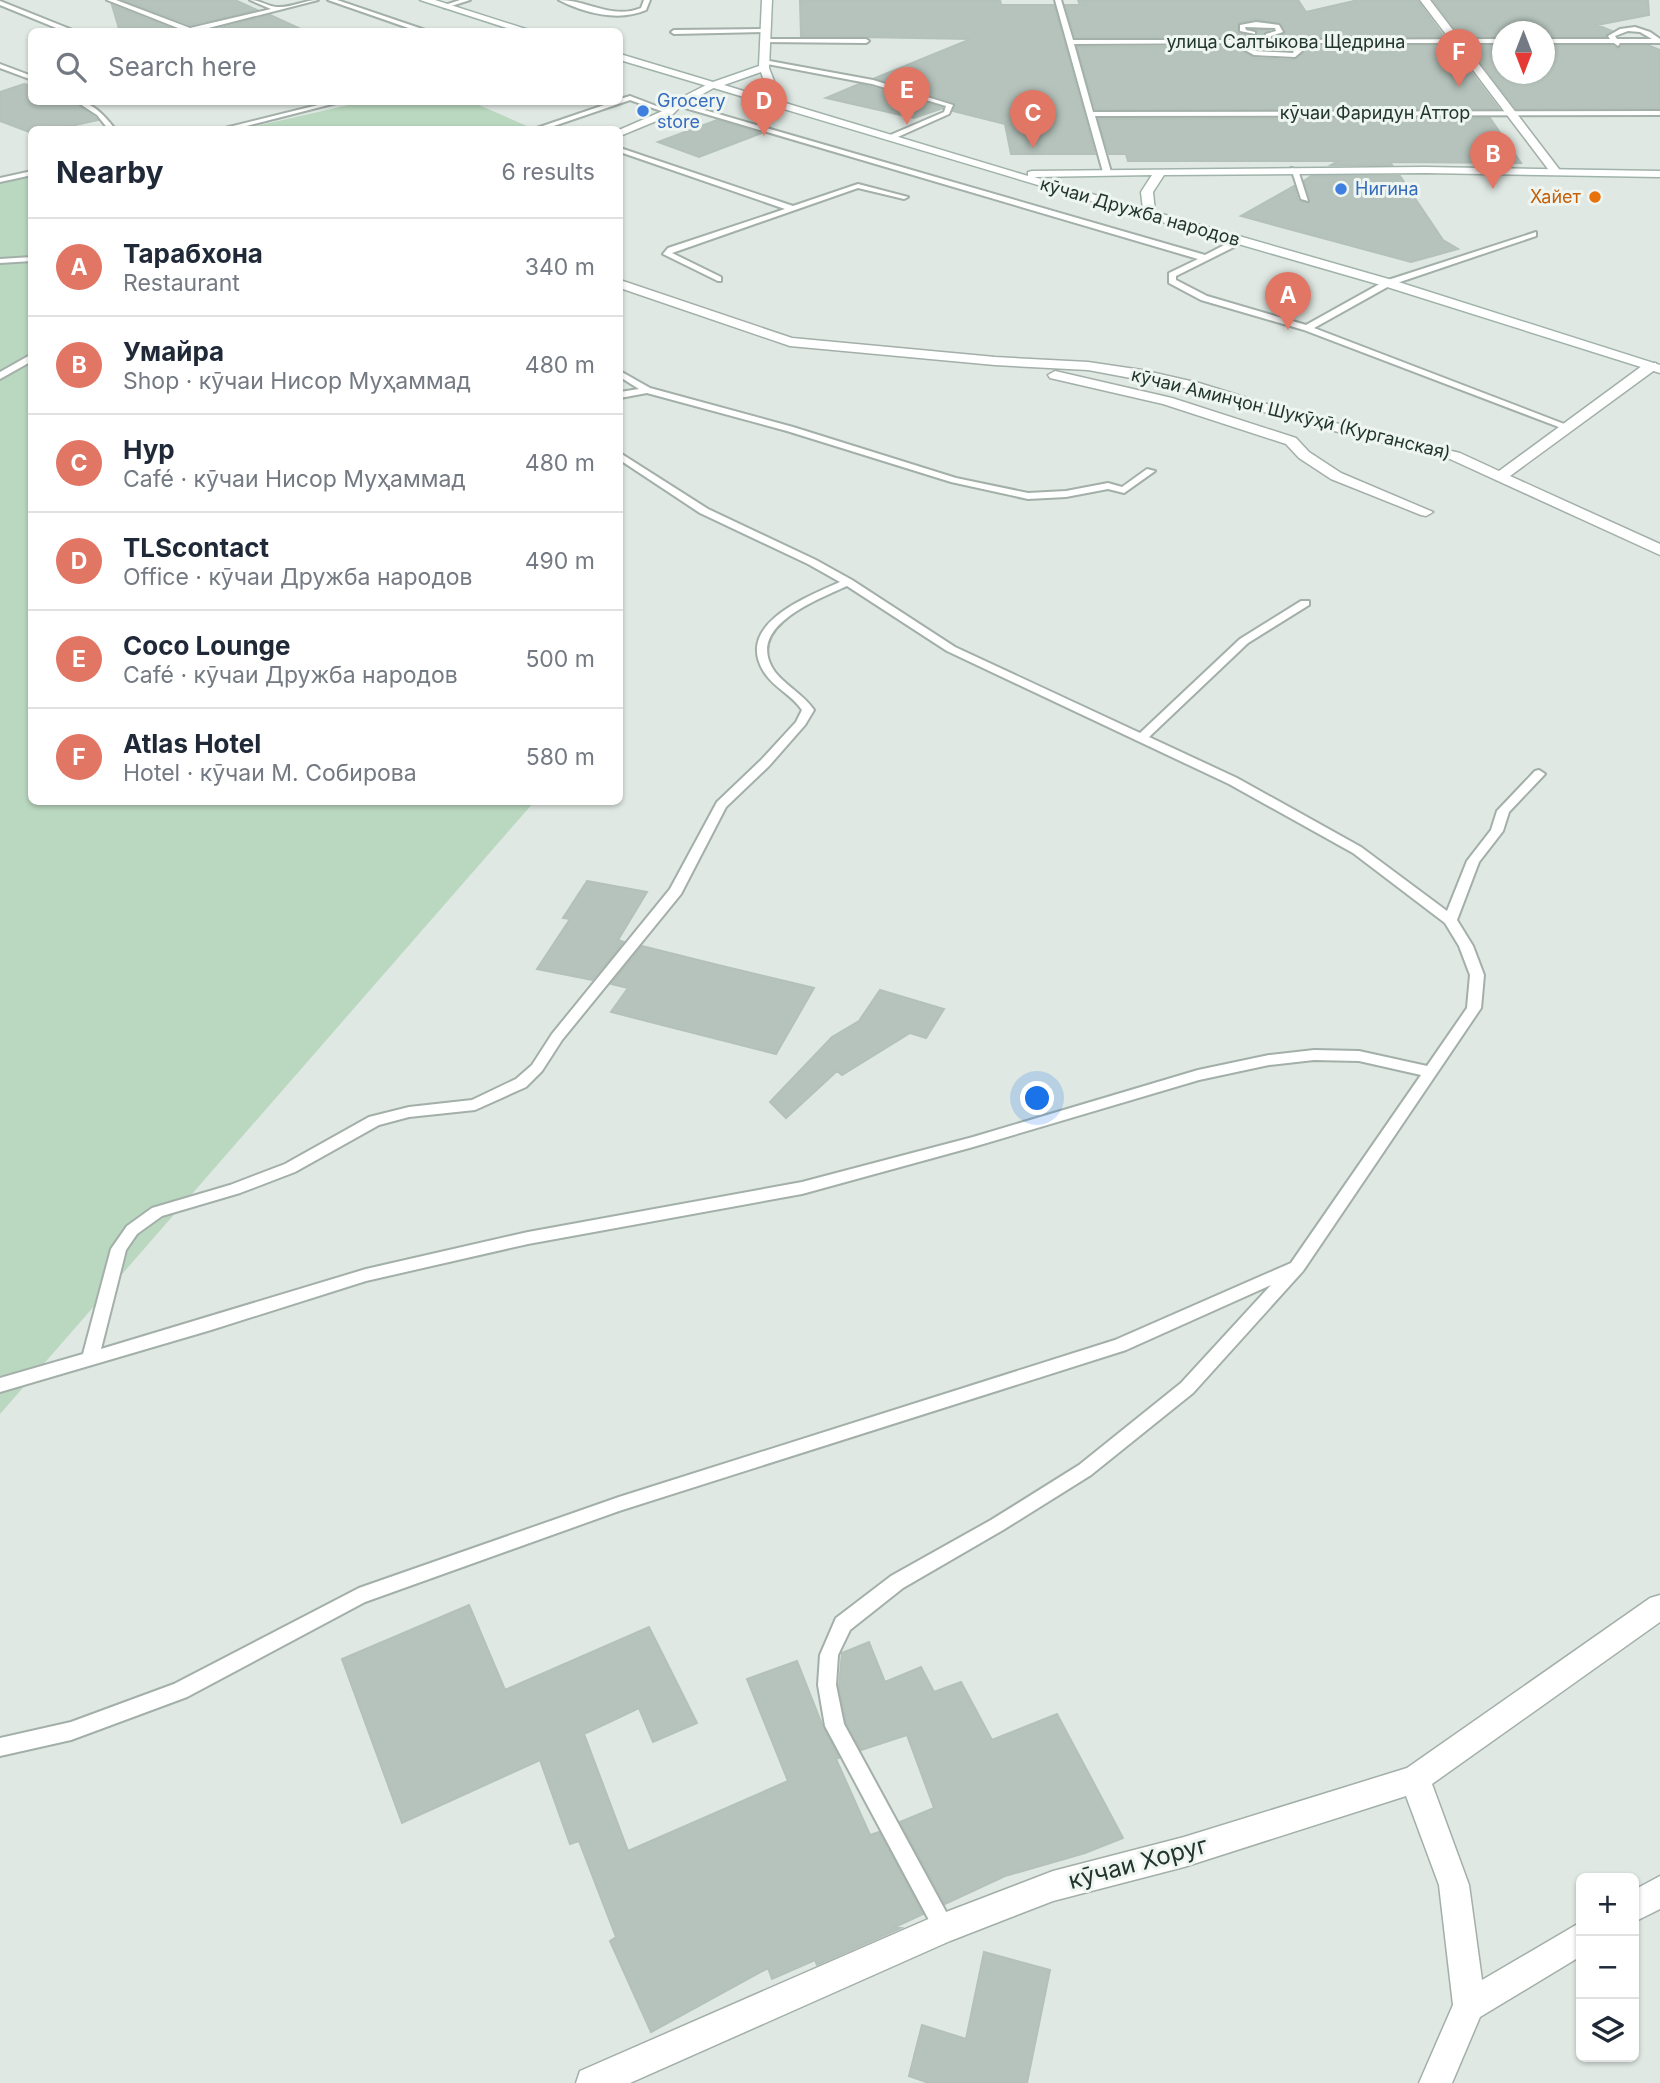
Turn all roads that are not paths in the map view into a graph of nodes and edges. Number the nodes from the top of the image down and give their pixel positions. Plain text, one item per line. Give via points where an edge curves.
1 (110, 0) edge
2 (253, 0) edge
3 (315, 0) edge
4 (331, 0) edge
5 (425, 0) edge
6 (467, 0) edge
7 (562, 0) edge
8 (647, 0) edge
9 (767, 0) edge
10 (1058, 0) edge
11 (1425, 0) edge
12 (0, 4) edge
13 (445, 6) junction
14 (279, 9) junction
15 (63, 28) edge
16 (179, 28) edge
17 (199, 28) edge
18 (416, 28) edge
19 (518, 28) edge
20 (674, 32) dead end
21 (1253, 33) dead end
22 (763, 36) junction
23 (866, 41) dead end
24 (1455, 41) junction
25 (1492, 41) edge
26 (1555, 41) edge
27 (1615, 41) junction
28 (1658, 41) edge
29 (1069, 42) junction
30 (1268, 42) junction
31 (1297, 48) dead end
32 (1660, 50) edge
33 (623, 58) edge
34 (764, 65) junction
35 (0, 66) edge
36 (28, 69) edge
37 (18, 72) junction
38 (28, 76) edge
39 (0, 77) edge
40 (714, 85) junction
41 (623, 96) edge
42 (630, 99) junction
43 (623, 101) edge
44 (777, 103) junction
45 (85, 105) edge
46 (324, 105) edge
47 (611, 105) edge
48 (673, 108) junction
49 (1508, 112) junction
50 (1660, 113) edge
51 (1091, 114) junction
52 (110, 126) edge
53 (237, 126) edge
54 (546, 126) edge
55 (623, 132) edge
56 (891, 138) junction
57 (623, 151) edge
58 (1200, 170) junction
59 (1294, 170) junction
60 (1555, 171) junction
61 (1107, 172) junction
62 (28, 174) edge
63 (1010, 174) junction
64 (1660, 174) edge
65 (1158, 175) junction
66 (0, 180) edge
67 (1085, 196) junction
68 (904, 197) dead end
69 (1305, 199) dead end
70 (793, 209) junction
71 (1149, 215) junction
72 (1533, 234) dead end
73 (1239, 241) junction
74 (1205, 258) junction
75 (28, 259) edge
76 (0, 261) edge
77 (718, 279) dead end
78 (1388, 283) junction
79 (623, 285) edge
80 (1307, 328) junction
81 (28, 359) edge
82 (995, 361) junction
83 (1655, 367) edge
84 (0, 376) edge
85 (623, 376) edge
86 (647, 390) junction
87 (623, 395) edge
88 (1567, 427) junction
89 (623, 458) edge
90 (1150, 471) dead end
91 (1501, 476) junction
92 (1426, 512) dead end
93 (1660, 550) edge
94 (848, 582) junction
95 (1306, 603) dead end
96 (1140, 739) junction
97 (1539, 774) dead end
98 (1450, 920) junction
99 (1430, 1072) junction
100 (1297, 1267) junction
101 (90, 1360) junction
102 (0, 1385) edge
103 (1660, 1607) edge
104 (0, 1746) edge
105 (1415, 1779) junction
106 (1660, 1891) edge
107 (1639, 1904) edge
108 (944, 1928) junction
109 (1576, 1941) edge
110 (1469, 2006) junction
111 (592, 2083) edge
112 (1434, 2083) edge

1 - 16 lane
2 - 14 lane
3 - 14 lane
4 - 18 lane
5 - 13 street
6 - 13 lane
7 - 8 lane via 619,14 645,9
9 - 22 street
10 - 29 lane
11 - 24 street
12 - 15 lane
13 - 19 street
14 - 17 lane
20 - 22 lane
21 - 30 lane via 1243,31 1242,26 1277,26 1280,32 1268,35
22 - 23 lane
22 - 34 street
24 - 25 lane, улица Салтыкова Щедрина
24 - 30 lane, улица Салтыкова Щедрина
24 - 49 street
26 - 27 lane
27 - 28 lane
27 - 28 lane via 1614,32 1643,30
27 - 32 lane via 1620,46
29 - 30 lane, улица Салтыкова Щедрина
29 - 51 lane
30 - 31 lane via 1248,46 1248,50 1283,56 1296,55
33 - 40 street, кӯчаи Дружба народов
34 - 40 street
34 - 44 street
34 - 56 lane via 873,82 950,105 947,113
35 - 37 lane
36 - 37 lane
37 - 38 lane
37 - 39 lane
40 - 44 street, кӯчаи Дружба народов
40 - 48 street
41 - 42 lane
42 - 43 lane
42 - 48 lane
44 - 56 street, кӯчаи Дружба народов
45 - 52 lane
46 - 53 lane
47 - 54 lane
48 - 55 street
48 - 74 lane
49 - 50 lane, кӯчаи Фаридун Аттор
49 - 51 lane, кӯчаи Фаридун Аттор
49 - 60 street
51 - 61 lane
56 - 63 street, кӯчаи Дружба народов
57 - 70 lane
58 - 59 street
58 - 61 street
58 - 65 street
59 - 60 street
59 - 69 lane
60 - 64 street
61 - 63 street
62 - 66 lane
63 - 67 street, кӯчаи Дружба народов
65 - 67 street
65 - 71 street via 1147,192
67 - 71 street, кӯчаи Дружба народов
68 - 70 lane via 858,187
70 - 77 lane via 667,254
71 - 73 street, кӯчаи Дружба народов
72 - 78 lane
73 - 74 lane
73 - 78 street, кӯчаи Дружба народов
74 - 80 lane via 1172,275 1172,281 1204,298
75 - 76 lane
78 - 80 lane
78 - 83 street, кӯчаи Дружба народов
79 - 82 street, кӯчаи Аминҷон Шукӯҳӣ (Курганская) via 790,342
80 - 88 lane
81 - 84 lane
82 - 91 street, кӯчаи Аминҷон Шукӯҳӣ (Курганская) via 1142,374 1298,418 1437,450
82 - 92 street via 1167,401 1291,441 1323,469
83 - 88 street
85 - 86 lane
86 - 87 lane
86 - 90 lane via 954,480 1028,496 1108,486 1124,490
88 - 91 street
89 - 94 lane via 704,511
91 - 93 street, кӯчаи Аминҷон Шукӯҳӣ (Курганская)
94 - 96 lane via 951,649
94 - 101 lane via 783,615 767,630 761,656 767,669 808,710 765,763 721,805 676,891 537,1068 521,1083 475,1105 374,1121 290,1168 158,1212 132,1230 119,1249
95 - 96 lane via 1244,641
96 - 98 lane via 1233,781 1357,850
97 - 98 lane via 1503,811 1497,831 1473,861
98 - 99 lane via 1477,975 1474,1008
99 - 100 lane
99 - 101 lane via 1359,1056 1314,1055 1258,1062 802,1188 528,1238 366,1275
100 - 104 lane via 1120,1345 619,1504 359,1595 180,1691 71,1731
100 - 108 lane via 1187,1388 1142,1427 1085,1470 897,1582 843,1624 829,1656 827,1685 835,1726
101 - 102 lane
103 - 105 street, кӯчаи Хоруг
105 - 108 street, кӯчаи Хоруг via 1184,1852 1053,1886
105 - 110 street via 1454,1885
106 - 107 street
108 - 111 street, кӯчаи Хоруг
109 - 110 street
110 - 112 street

